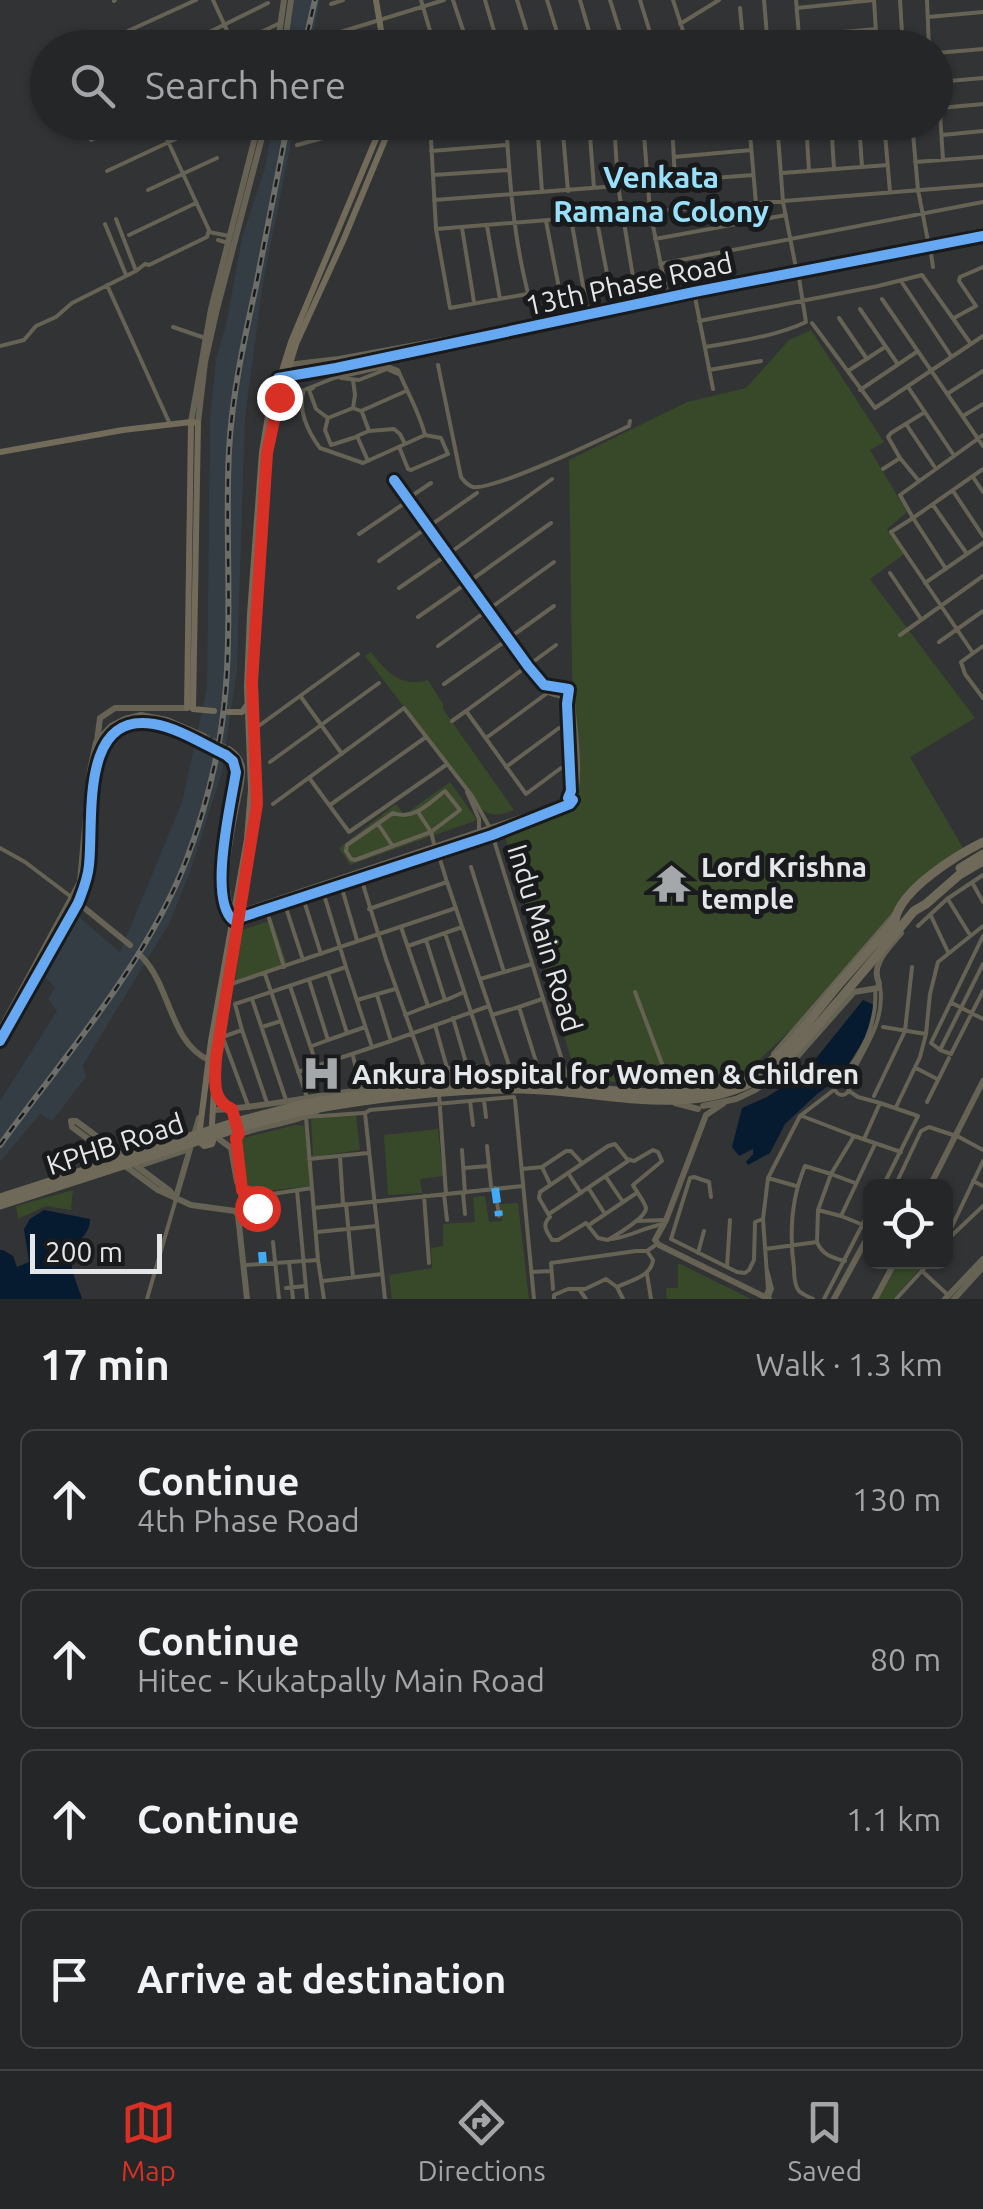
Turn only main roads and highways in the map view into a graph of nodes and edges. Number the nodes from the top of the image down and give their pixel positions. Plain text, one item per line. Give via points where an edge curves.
1 (376, 0) edge
2 (381, 30) edge
3 (385, 140) edge
4 (277, 392) junction
5 (0, 452) edge
6 (248, 705) junction
7 (214, 710) dead end
8 (228, 712) dead end
9 (983, 851) edge
10 (906, 912) junction
11 (236, 916) junction
12 (211, 1058) junction
13 (513, 1083) junction
14 (215, 1088) junction
15 (435, 1092) junction
16 (671, 1097) junction
17 (303, 1108) junction
18 (230, 1109) road end
19 (0, 1202) edge

1 - 2 main road
3 - 4 main road
4 - 6 main road via 262,452
4 - 11 main road via 252,682 257,804
5 - 7 main road via 194,422 190,708
6 - 8 main road
6 - 11 main road via 251,790
9 - 10 main road via 926,904
9 - 10 main road via 946,862
10 - 16 main road via 772,1060 726,1086
10 - 16 main road via 871,968 772,1070 724,1094
11 - 12 main road
11 - 12 main road via 220,1038
12 - 14 main road
12 - 14 main road via 204,1146 213,1142
13 - 15 main road
13 - 16 main road
13 - 16 main road
14 - 18 main road
15 - 17 main road
15 - 17 main road
17 - 19 main road, KPHB Road, bridge

